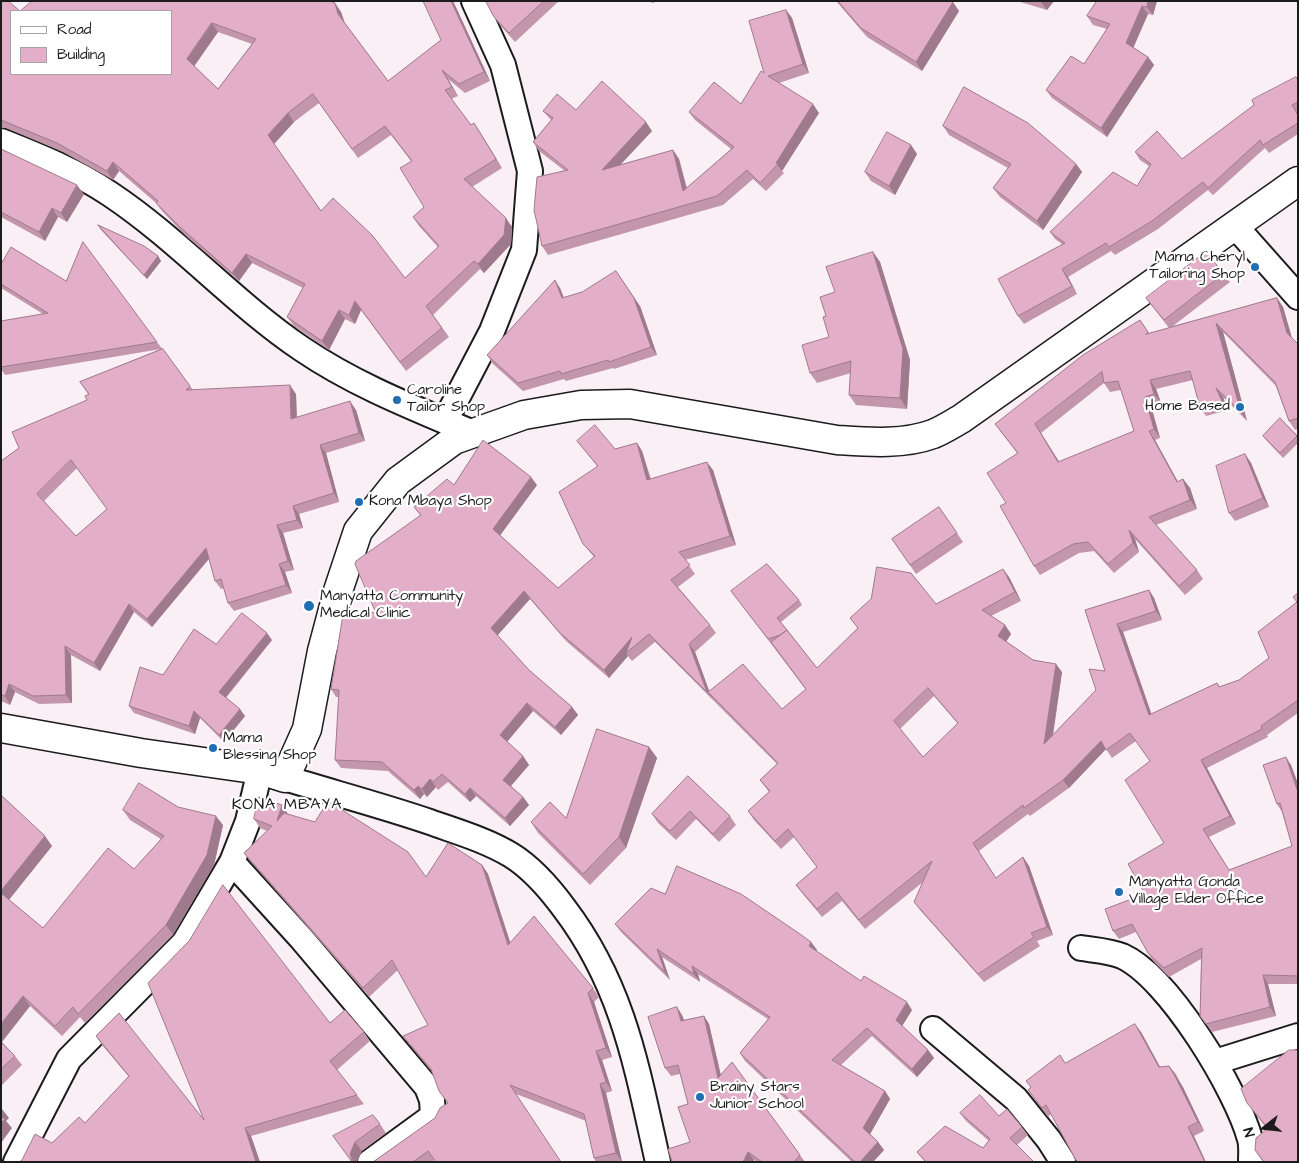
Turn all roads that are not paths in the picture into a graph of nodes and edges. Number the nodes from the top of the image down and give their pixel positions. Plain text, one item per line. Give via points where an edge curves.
1 (474, 1) edge
2 (1, 141) edge
3 (1298, 181) edge
4 (1235, 226) junction
5 (1298, 297) edge
6 (445, 421) junction
7 (472, 433) junction
8 (1, 728) edge
9 (273, 774) junction
10 (232, 862) junction
11 (1081, 948) dead end
12 (934, 1030) dead end
13 (1298, 1036) edge
14 (1215, 1062) junction
15 (16, 1162) edge
16 (370, 1162) edge
17 (658, 1162) edge
18 (1063, 1162) edge
19 (1251, 1162) edge

1 - 6 street via 503,65 530,171 524,250 492,331
2 - 6 street via 58,164 110,194 302,349 365,386
3 - 4 street
4 - 5 street
4 - 7 street via 961,419 933,434 881,442 837,440 630,404 581,406 524,415
6 - 7 street
7 - 9 street via 454,440 398,481 358,531 322,651 307,729
8 - 9 street
9 - 10 street
9 - 17 street via 477,838 512,856 548,886 580,929 611,986 631,1042
10 - 15 street via 184,944 69,1059
10 - 16 street via 427,1087 433,1116
11 - 14 street via 1122,956 1141,969 1180,1011
12 - 18 street via 1016,1100
13 - 14 street
14 - 19 street via 1241,1114 1250,1140

